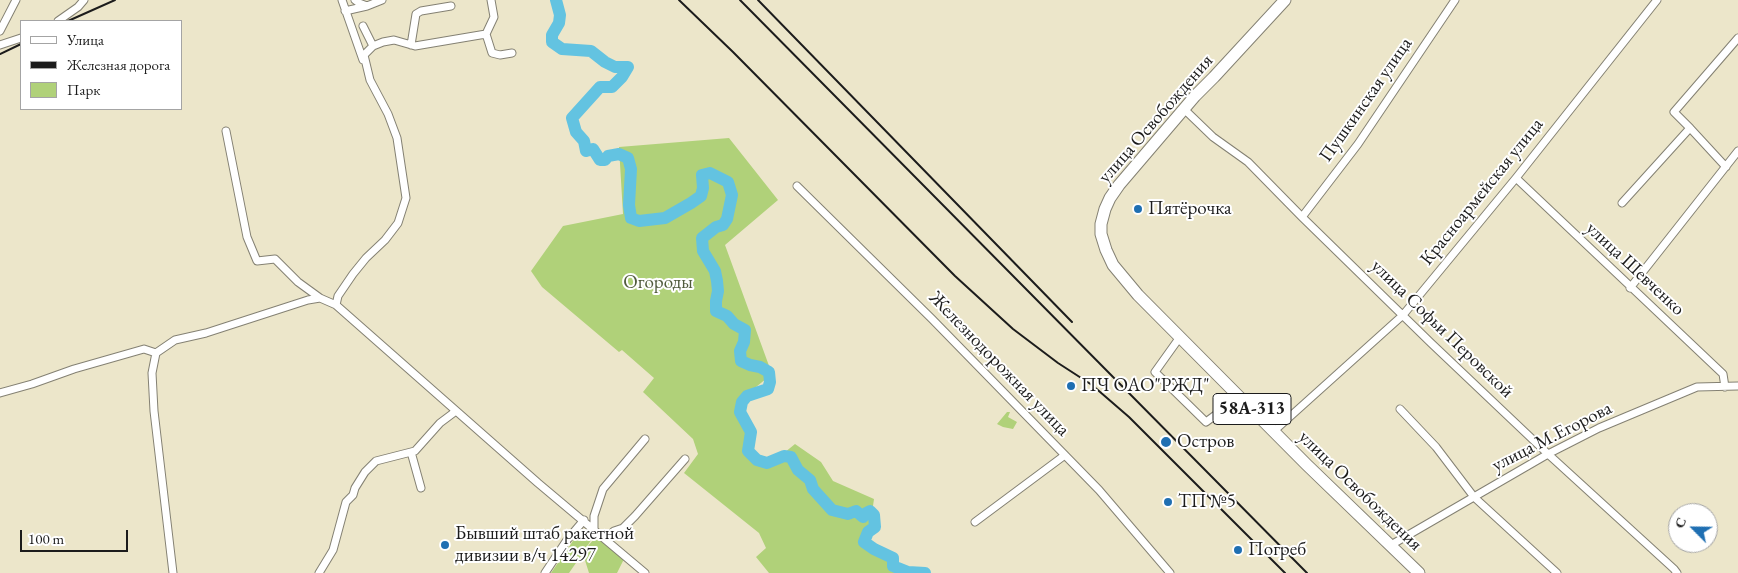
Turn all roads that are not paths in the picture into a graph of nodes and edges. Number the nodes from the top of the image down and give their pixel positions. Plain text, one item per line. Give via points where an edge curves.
1 (16, 0) edge
2 (84, 0) edge
3 (342, 0) edge
4 (356, 0) edge
5 (382, 0) edge
6 (491, 0) edge
7 (1285, 0) edge
8 (1455, 0) edge
9 (1657, 0) edge
10 (366, 6) junction
11 (450, 6) dead end
12 (345, 11) junction
13 (59, 20) edge
14 (363, 26) dead end
15 (0, 31) edge
16 (486, 34) junction
17 (20, 38) edge
18 (1738, 38) edge
19 (0, 45) edge
20 (411, 45) junction
21 (373, 46) junction
22 (512, 53) dead end
23 (366, 65) junction
24 (1184, 109) junction
25 (1690, 128) junction
26 (226, 131) dead end
27 (1738, 151) edge
28 (1726, 167) junction
29 (1516, 178) junction
30 (797, 186) dead end
31 (1622, 203) dead end
32 (1302, 217) junction
33 (1630, 288) junction
34 (320, 298) junction
35 (336, 305) junction
36 (1403, 315) junction
37 (1180, 337) junction
38 (156, 353) junction
39 (1738, 386) edge
40 (1724, 387) junction
41 (0, 393) edge
42 (1240, 397) junction
43 (1400, 409) dead end
44 (456, 411) junction
45 (1274, 431) junction
46 (644, 439) dead end
47 (411, 452) junction
48 (1548, 454) junction
49 (1065, 455) junction
50 (685, 459) dead end
51 (420, 488) dead end
52 (1474, 497) junction
53 (584, 520) junction
54 (975, 522) dead end
55 (594, 529) junction
56 (606, 539) junction
57 (1391, 545) junction
58 (173, 573) edge
59 (319, 573) edge
60 (545, 573) edge
61 (645, 573) edge
62 (1170, 573) edge
63 (1419, 573) edge
64 (1557, 573) edge
65 (1677, 573) edge

1 - 15 street
2 - 13 street
3 - 12 street
4 - 10 street
5 - 10 street
6 - 16 street via 494,17
7 - 24 main road, улица Освобождения / 58А-313
8 - 32 street, Пушкинская улица via 1358,144
9 - 29 street, Красноармейская улица
10 - 12 street
11 - 20 street via 416,14
12 - 23 street
14 - 21 street
16 - 20 street
16 - 22 street via 492,53
17 - 19 street
18 - 25 street via 1674,112
20 - 21 street via 394,40
21 - 23 street via 364,55
23 - 35 street via 397,138 406,198 398,223 352,274
24 - 32 street, улица Софьи Перовской via 1213,137 1248,162
24 - 37 main road, улица Освобождения / 58А-313 via 1110,198 1101,224 1101,234 1113,265
25 - 28 street
25 - 31 street
26 - 34 street via 247,237 257,261 275,259
27 - 28 street
28 - 33 street
29 - 33 street, улица Шевченко
29 - 36 street, Красноармейская улица
30 - 49 street, Железнодорожная улица
32 - 36 street, улица Софьи Перовской
33 - 40 street, улица Шевченко via 1723,374
34 - 35 street
34 - 38 street via 175,340
35 - 44 street
36 - 45 street, Красноармейская улица
36 - 48 street, улица Софьи Перовской
37 - 42 main road, улица Освобождения / 58А-313
37 - 42 street via 1155,372 1206,422
38 - 41 street via 144,349
38 - 58 street via 152,372 154,411
39 - 40 street, улица М.Егорова
40 - 48 street, улица М.Егорова via 1697,387 1599,428
42 - 45 main road, улица Освобождения / 58А-313
43 - 52 street via 1436,447
44 - 47 street
44 - 53 street
45 - 57 main road, улица Освобождения / 58А-313
46 - 55 street via 603,489 594,516
47 - 51 street
47 - 59 street via 376,461 365,472 346,502 332,550
48 - 52 street, улица М.Егорова
48 - 65 street, улица Софьи Перовской
49 - 54 street
49 - 62 street, Железнодорожная улица
50 - 56 street via 635,516
52 - 57 street, улица М.Егорова
52 - 64 street
53 - 55 street
53 - 60 street
55 - 56 street
56 - 61 street
57 - 63 main road, улица Освобождения / 58А-313

